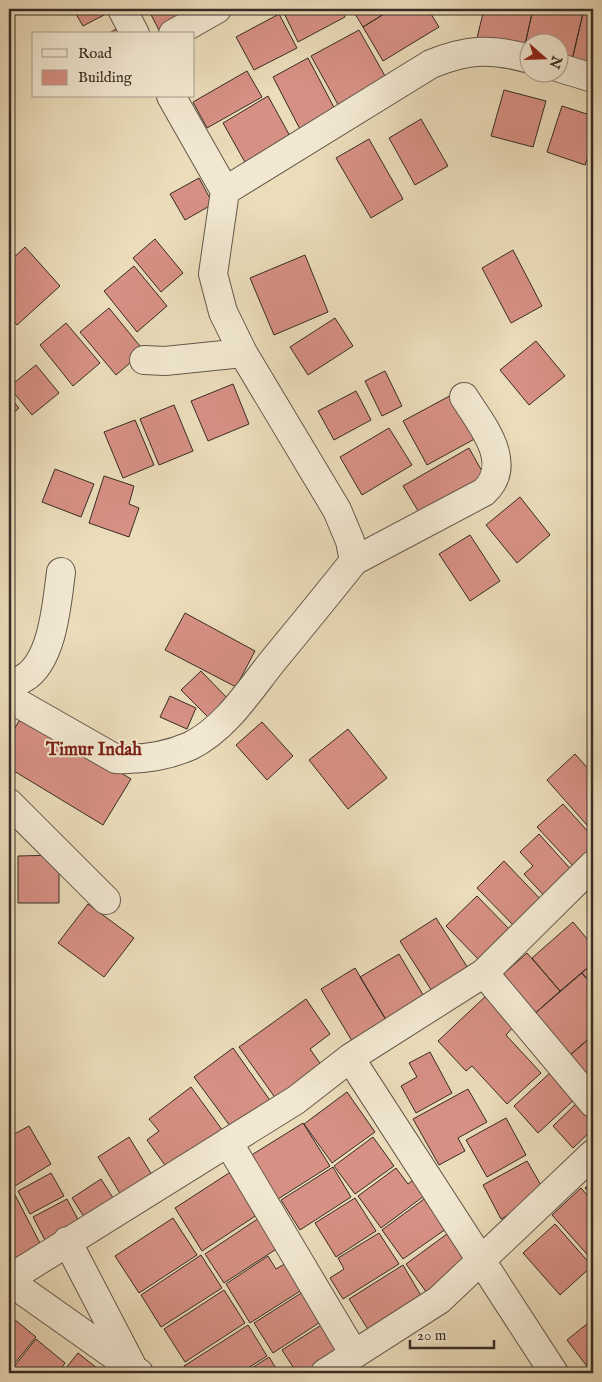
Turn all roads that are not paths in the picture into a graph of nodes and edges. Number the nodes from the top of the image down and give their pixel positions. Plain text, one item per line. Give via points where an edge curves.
1 (122, 9) edge
2 (217, 9) edge
3 (134, 32) edge
4 (177, 32) edge
5 (520, 56) edge
6 (570, 71) edge
7 (593, 78) edge
8 (172, 98) edge
9 (225, 191) junction
10 (244, 353) junction
11 (144, 360) dead end
12 (464, 397) dead end
13 (354, 561) junction
14 (61, 572) dead end
15 (9, 683) edge
16 (9, 698) edge
17 (9, 803) edge
18 (591, 872) edge
19 (106, 900) dead end
20 (484, 973) junction
21 (350, 1058) junction
22 (593, 1103) edge
23 (228, 1142) junction
24 (593, 1154) edge
25 (67, 1241) junction
26 (481, 1260) junction
27 (9, 1280) edge
28 (354, 1354) junction
29 (136, 1370) edge
30 (325, 1373) edge
31 (554, 1373) edge

1 - 3 street
2 - 4 street
5 - 9 street via 481,51 456,53 431,64
6 - 7 street
8 - 9 street
9 - 10 street via 213,274 223,312
10 - 11 street
10 - 13 street via 337,510 350,541
12 - 13 street via 492,441 497,458 496,474 490,486
13 - 16 street via 215,730 191,745 166,754 132,760 116,759
14 - 15 street via 50,639 36,665 24,678
17 - 19 street
18 - 20 street
20 - 21 street
20 - 22 street
21 - 23 street via 296,1100
21 - 26 street
23 - 25 street
23 - 28 street
24 - 26 street
25 - 27 street
25 - 29 street
26 - 28 street via 439,1300
26 - 31 street
27 - 29 street
28 - 30 street

